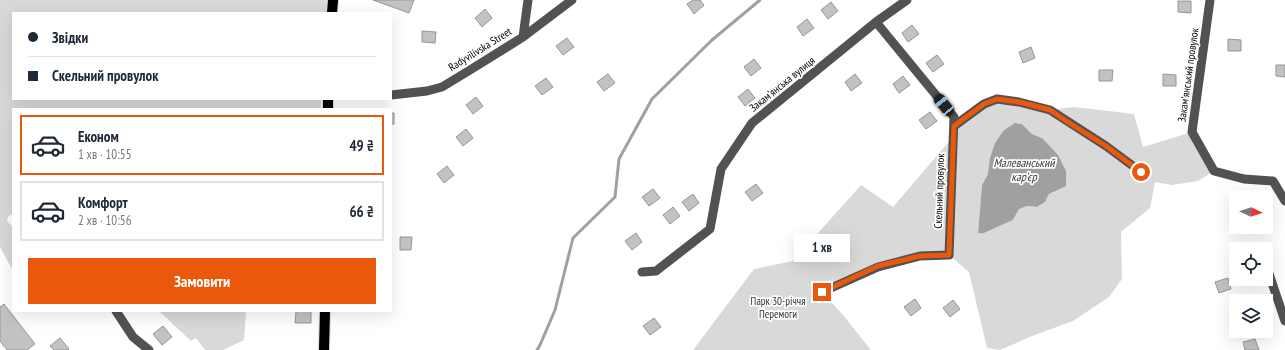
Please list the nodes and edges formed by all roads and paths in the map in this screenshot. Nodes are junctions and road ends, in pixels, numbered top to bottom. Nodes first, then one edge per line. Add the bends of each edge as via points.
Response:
1 (333, 0) edge
2 (340, 0) edge
3 (528, 0) edge
4 (572, 0) edge
5 (908, 0) edge
6 (1210, 0) edge
7 (332, 12) edge
8 (339, 12) edge
9 (876, 22) junction
10 (523, 37) junction
11 (392, 95) edge
12 (954, 126) junction
13 (1141, 172) dead end
14 (1285, 201) edge
15 (642, 272) dead end
16 (1273, 286) edge
17 (822, 292) dead end
18 (117, 312) edge
19 (325, 312) edge
20 (332, 312) edge
21 (1285, 321) edge
22 (148, 350) edge
23 (324, 350) edge
24 (330, 350) edge

1 - 7 main road
2 - 8 main road
3 - 10 street
4 - 10 street, Radyvilivska Street
5 - 9 street, Закамʼянська вулиця
6 - 14 street, Закамʼянський провулок via 1192,132 1214,171 1244,179 1273,181
9 - 12 street, Скельний провулок via 954,117
9 - 15 street, Закамʼянська вулиця via 752,123 721,169 710,229 656,271
10 - 11 street, Radyvilivska Street via 442,87
12 - 13 street via 984,104 997,99 1019,102 1050,110
12 - 17 street, Скельний провулок via 949,255 920,256 878,266
16 - 21 street
18 - 22 street via 133,337
19 - 23 main road
20 - 24 main road

